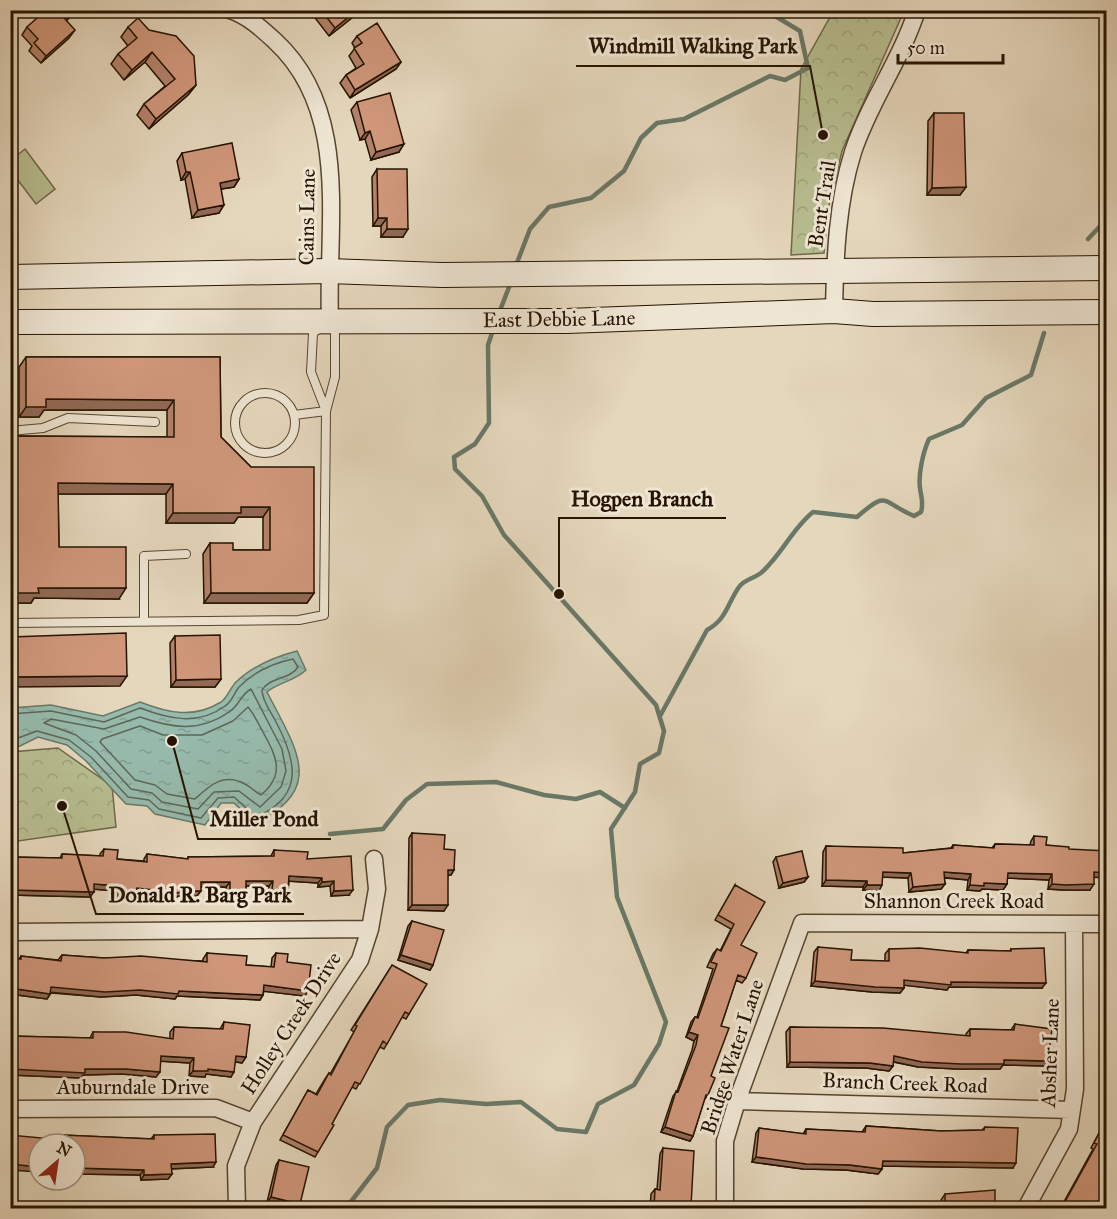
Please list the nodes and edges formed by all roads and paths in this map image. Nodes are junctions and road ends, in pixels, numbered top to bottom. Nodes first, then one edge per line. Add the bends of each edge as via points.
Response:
1 (230, 10) edge
2 (917, 10) edge
3 (249, 14) edge
4 (1107, 268) edge
5 (328, 271) junction
6 (835, 271) junction
7 (10, 277) edge
8 (834, 311) junction
9 (1107, 312) edge
10 (330, 320) junction
11 (10, 322) edge
12 (326, 411) junction
13 (294, 415) junction
14 (155, 422) dead end
15 (10, 430) edge
16 (186, 554) dead end
17 (144, 622) junction
18 (10, 623) edge
19 (374, 859) dead end
20 (802, 924) joint
21 (1074, 924) junction
22 (1107, 924) edge
23 (370, 929) junction
24 (10, 932) edge
25 (737, 1101) junction
26 (10, 1109) edge
27 (1072, 1110) junction
28 (253, 1122) junction
29 (237, 1209) edge
30 (725, 1209) edge
31 (1026, 1209) edge

1 - 3 street, Cains Lane
2 - 6 street, Bent Trail via 853,151 842,200
3 - 5 street, Cains Lane via 308,79 329,148 332,178
4 - 6 main road
5 - 6 main road via 442,275
5 - 7 main road
5 - 10 street, Cains Lane
6 - 8 street, Bent Trail
8 - 9 main road, East Debbie Lane
8 - 10 main road, East Debbie Lane via 567,321
10 - 11 main road, East Debbie Lane
10 - 12 lane via 335,333 335,377
10 - 12 lane via 313,333 311,372
12 - 13 lane
12 - 17 lane via 324,615 299,620
13 - 13 lane via 282,398 263,393 244,401 235,429 246,447 263,454 273,453 289,442 296,424
14 - 15 lane via 68,418 43,428
16 - 17 lane via 144,555
17 - 18 lane
19 - 23 street, Holley Creek Drive via 378,889
20 - 21 street, Shannon Creek Road
20 - 25 street, Bridge Water Lane
21 - 22 street, Shannon Creek Road
21 - 27 street, Absher Lane
23 - 24 street
23 - 28 street, Holley Creek Drive via 360,960
25 - 27 street, Branch Creek Road
25 - 30 street, Bridge Water Lane via 725,1141
26 - 28 street, Auburndale Drive via 216,1108
27 - 31 street, Absher Lane via 1069,1129
28 - 29 street, Holley Creek Drive via 236,1166

